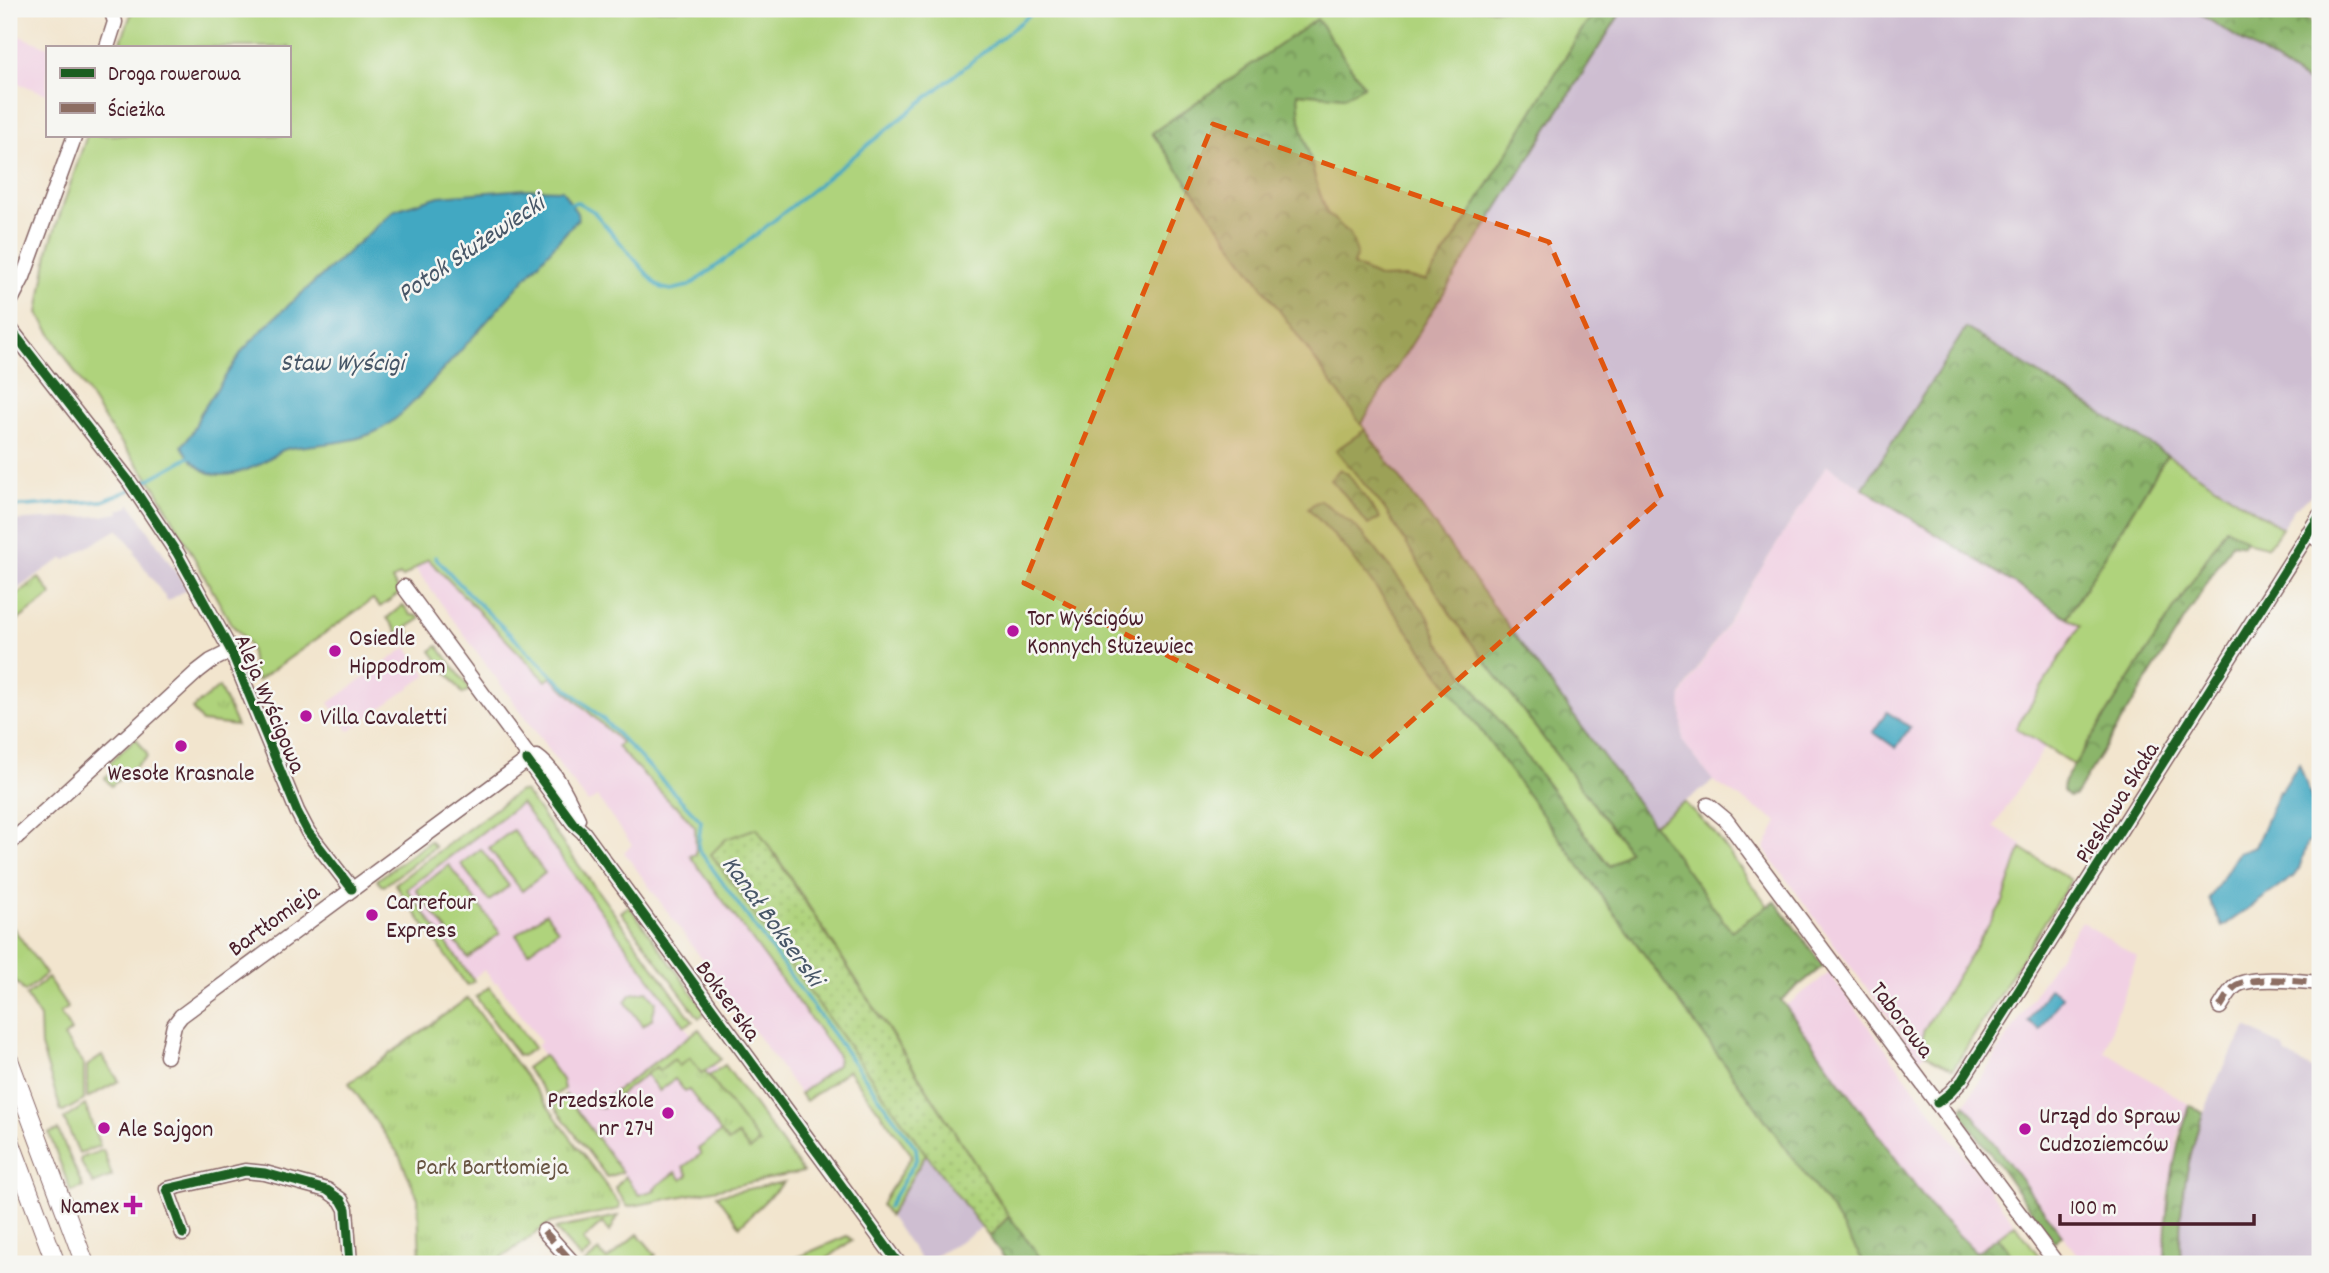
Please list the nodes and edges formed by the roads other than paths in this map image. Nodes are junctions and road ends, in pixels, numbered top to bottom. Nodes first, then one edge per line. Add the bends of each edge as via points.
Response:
1 (111, 9) edge
2 (107, 46) edge
3 (75, 136) edge
4 (9, 304) edge
5 (9, 327) edge
6 (2320, 515) edge
7 (2314, 537) edge
8 (404, 587) dead end
9 (231, 651) junction
10 (528, 759) junction
11 (1708, 805) dead end
12 (9, 844) edge
13 (352, 889) junction
14 (2320, 984) edge
15 (2220, 1007) dead end
16 (167, 1056) dead end
17 (9, 1060) edge
18 (1937, 1103) junction
19 (9, 1138) edge
20 (544, 1231) dead end
21 (183, 1234) dead end
22 (56, 1264) edge
23 (85, 1264) edge
24 (350, 1264) edge
25 (574, 1264) edge
26 (899, 1264) edge
27 (2057, 1264) edge

1 - 2 street via 115,22
3 - 4 street
5 - 9 street, Aleja Wyścigowa via 129,481 177,553
6 - 7 street, Pieskowa Skała
7 - 18 street, Pieskowa Skała via 1962,1080
8 - 10 street, Bokserska
9 - 12 street via 198,671
9 - 13 street, Aleja Wyścigowa via 297,811
10 - 13 street, Bartłomieja
10 - 26 street, Bokserska via 540,759 551,771 583,832
11 - 18 street, Taborowa via 1726,820
13 - 16 street, Bartłomieja via 181,1016 174,1025
14 - 15 street via 2290,979 2243,983 2232,989
17 - 23 main road
18 - 27 street, Taborowa
19 - 22 main road
20 - 25 street
21 - 24 street via 167,1189 245,1171 265,1173 327,1190 341,1200 346,1209

